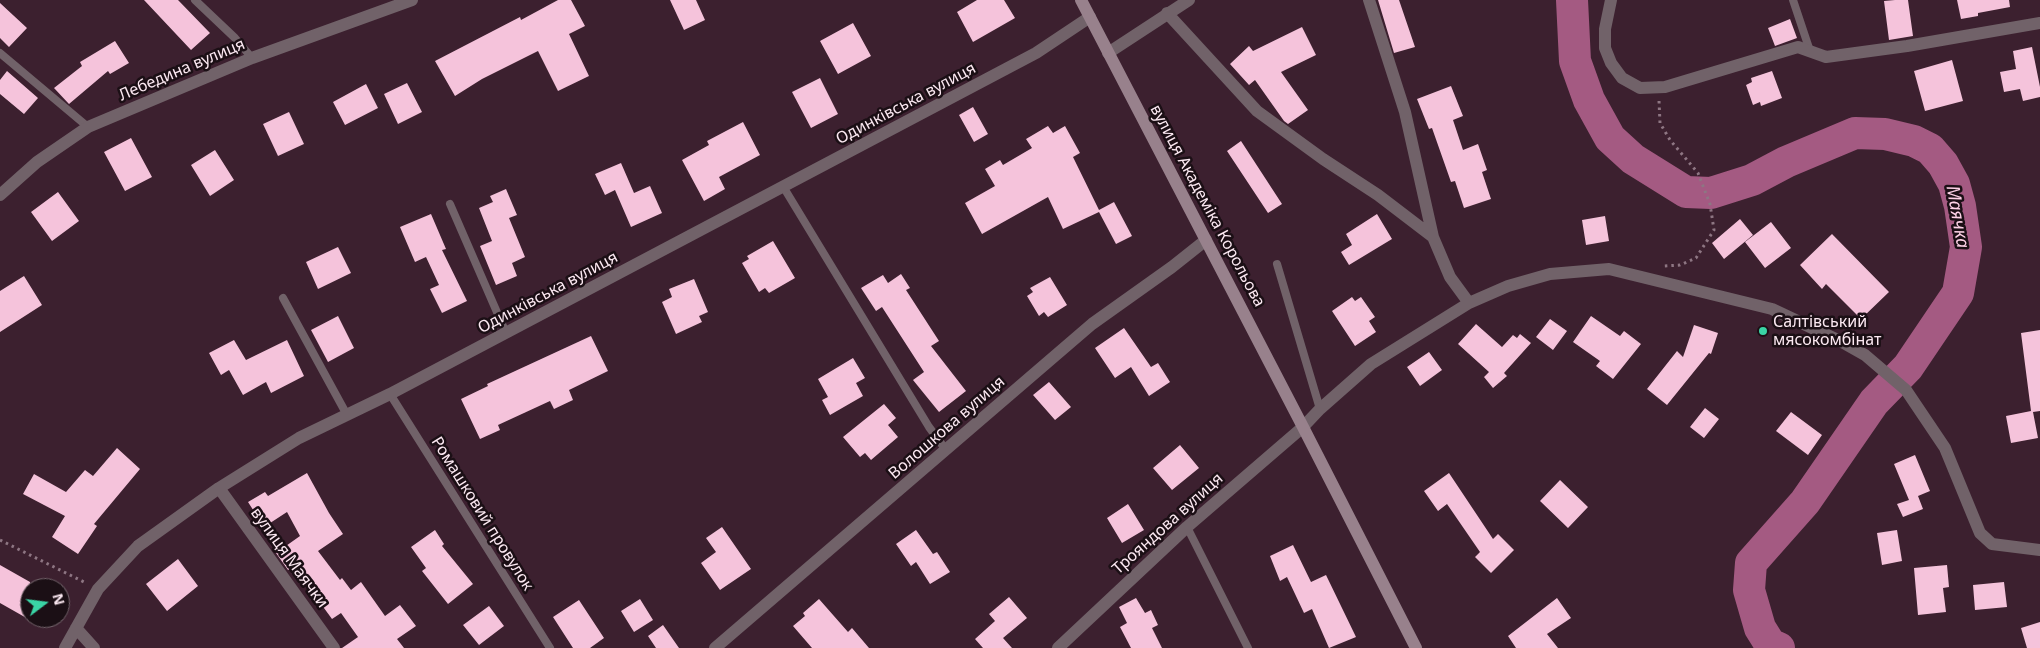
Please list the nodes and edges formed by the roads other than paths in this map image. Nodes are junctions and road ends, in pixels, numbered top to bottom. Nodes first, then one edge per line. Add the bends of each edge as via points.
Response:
1 (195, 0) edge
2 (412, 0) edge
3 (1081, 0) edge
4 (1189, 0) edge
5 (1369, 0) edge
6 (1611, 0) edge
7 (1793, 0) edge
8 (391, 3) edge
9 (1167, 13) junction
10 (1090, 17) junction
11 (2040, 23) edge
12 (1810, 51) junction
13 (0, 53) edge
14 (1108, 53) junction
15 (252, 58) junction
16 (88, 127) junction
17 (784, 188) junction
18 (0, 195) edge
19 (450, 204) dead end
20 (1433, 238) junction
21 (1206, 240) junction
22 (1277, 264) dead end
23 (282, 298) dead end
24 (1469, 304) junction
25 (506, 333) junction
26 (390, 394) junction
27 (1320, 409) junction
28 (346, 415) junction
29 (1304, 427) junction
30 (946, 450) junction
31 (218, 488) junction
32 (1187, 526) junction
33 (2040, 550) edge
34 (76, 628) junction
35 (65, 648) edge
36 (94, 648) edge
37 (334, 648) edge
38 (550, 648) edge
39 (715, 648) edge
40 (1058, 648) edge
41 (1248, 648) edge
42 (1416, 648) edge

1 - 15 lane
2 - 8 street, Лебедина вулиця
3 - 10 main road, вулиця Академіка Корольова
4 - 9 street
5 - 20 street via 1405,112
6 - 12 street via 1605,48 1622,78 1640,88 1665,87 1798,47
7 - 12 lane
8 - 15 street, Лебедина вулиця
9 - 14 street
9 - 20 street via 1257,111 1323,160 1378,195
10 - 14 main road, вулиця Академіка Корольова
10 - 17 street, Одинківська вулиця via 1036,53
11 - 12 street via 1835,56 1826,57
13 - 16 lane
14 - 21 main road, вулиця Академіка Корольова
15 - 16 street, Лебедина вулиця
16 - 18 street, Лебедина вулиця via 38,162
17 - 25 street, Одинківська вулиця
17 - 30 lane
19 - 25 lane
20 - 24 street via 1450,277
21 - 29 main road, вулиця Академіка Корольова
21 - 30 street, Волошкова вулиця via 1092,324
22 - 27 lane
23 - 28 lane
24 - 27 street via 1371,364
24 - 33 street via 1508,286 1550,274 1609,269 1772,309 1864,355 1906,390 1945,448 1980,533 1992,544
25 - 26 street, Одинківська вулиця
26 - 28 street, Одинківська вулиця
26 - 38 lane, Ромашковий провулок
27 - 29 street
28 - 31 street, Одинківська вулиця via 299,438
29 - 32 street, Трояндова вулиця
29 - 42 main road, вулиця Академіка Корольова
30 - 39 street, Волошкова вулиця
31 - 34 street, Одинківська вулиця via 138,546 98,590
31 - 37 street, вулиця Маячки
32 - 40 street, Трояндова вулиця
32 - 41 lane
34 - 35 street, Одинківська вулиця
34 - 36 street

